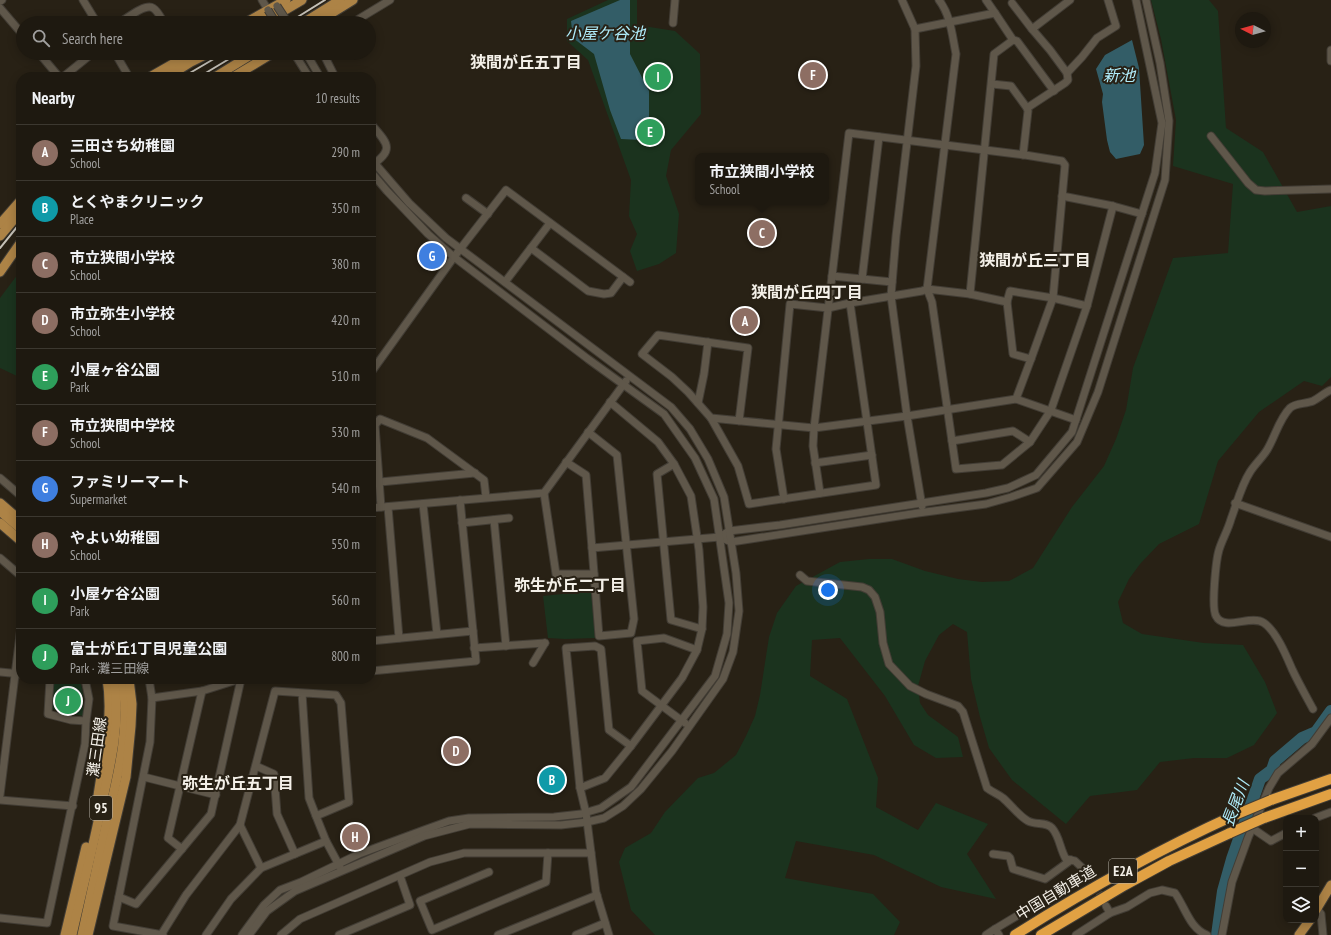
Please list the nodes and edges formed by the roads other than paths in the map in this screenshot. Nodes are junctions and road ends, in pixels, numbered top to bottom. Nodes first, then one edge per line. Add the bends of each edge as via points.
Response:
1 (83, 0) edge
2 (262, 0) edge
3 (286, 0) edge
4 (302, 0) edge
5 (340, 0) edge
6 (353, 0) edge
7 (390, 0) edge
8 (675, 0) edge
9 (902, 0) edge
10 (939, 0) edge
11 (986, 0) edge
12 (1070, 0) edge
13 (1108, 0) edge
14 (1136, 0) edge
15 (1146, 0) edge
16 (1013, 1) edge
17 (275, 3) edge
18 (0, 8) edge
19 (268, 10) junction
20 (995, 13) junction
21 (93, 16) edge
22 (130, 16) edge
23 (159, 16) edge
24 (257, 16) edge
25 (272, 16) edge
26 (274, 16) edge
27 (283, 16) edge
28 (314, 16) edge
29 (327, 16) edge
30 (364, 16) edge
31 (950, 22) junction
32 (673, 23) dead end
33 (16, 27) edge
34 (915, 29) junction
35 (1032, 29) junction
36 (1013, 40) junction
37 (1331, 50) edge
38 (44, 60) edge
39 (84, 60) edge
40 (119, 60) edge
41 (180, 60) edge
42 (195, 60) edge
43 (243, 60) edge
44 (261, 60) edge
45 (298, 60) edge
46 (310, 60) edge
47 (326, 60) edge
48 (1331, 61) edge
49 (55, 72) edge
50 (69, 72) edge
51 (126, 72) edge
52 (159, 72) edge
53 (175, 72) edge
54 (223, 72) edge
55 (241, 72) edge
56 (306, 72) edge
57 (317, 72) edge
58 (332, 72) edge
59 (1066, 73) junction
60 (992, 84) junction
61 (1054, 91) junction
62 (1027, 108) junction
63 (376, 130) edge
64 (879, 136) junction
65 (1211, 136) dead end
66 (907, 140) junction
67 (945, 145) junction
68 (985, 150) junction
69 (1023, 154) junction
70 (376, 161) edge
71 (376, 167) edge
72 (376, 178) edge
73 (1331, 189) edge
74 (1062, 196) junction
75 (466, 198) dead end
76 (16, 206) edge
77 (1113, 206) junction
78 (488, 214) junction
79 (1142, 214) junction
80 (16, 217) edge
81 (550, 223) junction
82 (0, 224) edge
83 (0, 236) edge
84 (16, 247) edge
85 (16, 248) edge
86 (532, 248) junction
87 (461, 249) junction
88 (16, 257) edge
89 (454, 257) junction
90 (0, 266) edge
91 (0, 272) edge
92 (832, 276) junction
93 (623, 277) junction
94 (0, 278) edge
95 (862, 279) junction
96 (505, 282) junction
97 (630, 282) dead end
98 (892, 282) junction
99 (927, 289) junction
100 (970, 294) junction
101 (891, 296) junction
102 (1052, 298) junction
103 (850, 302) junction
104 (1007, 302) junction
105 (1087, 306) junction
106 (828, 308) junction
107 (708, 342) junction
108 (1031, 358) junction
109 (376, 364) edge
110 (628, 375) junction
111 (622, 383) junction
112 (1331, 390) edge
113 (1016, 399) junction
114 (610, 402) junction
115 (698, 403) junction
116 (948, 409) junction
117 (1051, 410) junction
118 (906, 416) junction
119 (711, 418) junction
120 (1076, 420) junction
121 (739, 421) junction
122 (868, 422) junction
123 (376, 424) edge
124 (778, 425) junction
125 (814, 428) junction
126 (588, 432) junction
127 (376, 436) edge
128 (952, 441) junction
129 (1030, 442) junction
130 (872, 455) junction
131 (566, 462) junction
132 (815, 462) junction
133 (674, 464) junction
134 (475, 473) junction
135 (0, 478) edge
136 (380, 482) junction
137 (16, 492) edge
138 (820, 493) junction
139 (540, 494) junction
140 (486, 497) junction
141 (784, 499) junction
142 (460, 500) junction
143 (921, 503) junction
144 (1236, 503) junction
145 (423, 504) junction
146 (1, 507) edge
147 (385, 507) junction
148 (376, 508) edge
149 (923, 512) junction
150 (16, 518) edge
151 (509, 518) dead end
152 (16, 520) edge
153 (494, 520) junction
154 (0, 523) edge
155 (462, 523) junction
156 (16, 524) edge
157 (729, 531) junction
158 (4, 533) edge
159 (16, 537) edge
160 (720, 537) junction
161 (1331, 537) edge
162 (697, 539) junction
163 (16, 542) edge
164 (731, 542) junction
165 (663, 543) junction
166 (16, 544) edge
167 (626, 545) junction
168 (592, 548) junction
169 (0, 558) edge
170 (16, 572) edge
171 (594, 574) junction
172 (800, 575) dead end
173 (702, 630) junction
174 (473, 631) junction
175 (437, 634) junction
176 (399, 638) junction
177 (376, 640) edge
178 (506, 646) junction
179 (474, 648) junction
180 (697, 650) junction
181 (533, 663) dead end
182 (376, 671) edge
183 (0, 672) edge
184 (16, 674) edge
185 (17, 684) edge
186 (50, 684) edge
187 (86, 684) edge
188 (108, 684) edge
189 (114, 684) edge
190 (123, 684) edge
191 (130, 684) edge
192 (150, 684) edge
193 (225, 684) edge
194 (240, 684) edge
195 (202, 691) junction
196 (302, 693) junction
197 (152, 698) junction
198 (661, 705) junction
199 (1313, 709) dead end
200 (1331, 718) edge
201 (682, 720) junction
202 (86, 721) junction
203 (690, 725) junction
204 (631, 746) junction
205 (111, 759) junction
206 (256, 766) junction
207 (118, 774) junction
208 (144, 777) junction
209 (1331, 779) edge
210 (180, 787) junction
211 (580, 788) junction
212 (1331, 794) edge
213 (0, 795) edge
214 (216, 795) junction
215 (0, 800) edge
216 (73, 806) junction
217 (96, 808) junction
218 (586, 812) junction
219 (1331, 812) edge
220 (316, 816) junction
221 (1319, 816) edge
222 (587, 822) junction
223 (240, 825) junction
224 (1252, 828) junction
225 (1283, 834) edge
226 (326, 841) junction
227 (109, 845) junction
228 (182, 849) junction
229 (548, 853) junction
230 (591, 853) junction
231 (295, 854) junction
232 (993, 854) dead end
233 (1071, 860) junction
234 (338, 864) junction
235 (261, 868) junction
236 (342, 871) junction
237 (489, 872) dead end
238 (1089, 874) tunnel mouth
239 (400, 876) junction
240 (1331, 885) edge
241 (597, 895) junction
242 (119, 897) junction
243 (1106, 906) tunnel mouth
244 (1319, 906) edge
245 (1319, 912) edge
246 (1110, 913) junction
247 (1020, 914) dead end
248 (0, 918) edge
249 (605, 923) junction
250 (1308, 923) edge
251 (997, 932) edge
252 (65, 935) edge
253 (72, 935) edge
254 (82, 935) edge
255 (88, 935) edge
256 (162, 935) edge
257 (206, 935) edge
258 (242, 935) edge
259 (249, 935) edge
260 (281, 935) edge
261 (339, 935) edge
262 (498, 935) edge
263 (576, 935) edge
264 (609, 935) edge
265 (986, 935) edge
266 (1015, 935) edge
267 (1041, 935) edge
268 (1076, 935) edge
269 (1207, 935) edge
270 (1222, 935) edge
271 (1300, 935) edge
272 (1323, 935) edge

1 - 21 street
2 - 19 street
3 - 17 main road
4 - 26 main road
5 - 28 main road
6 - 29 main road
7 - 30 street
8 - 32 street
9 - 34 street
10 - 31 street
11 - 20 street
12 - 35 street
13 - 59 street via 1116,26 1097,38
14 - 79 street via 1162,123 1156,173
15 - 149 street via 1169,121 1165,180 1098,392 1077,442 1037,488 986,504
16 - 35 street
17 - 19 main road
17 - 27 street, bridge
18 - 33 street
19 - 24 main road
19 - 25 street, bridge
20 - 31 street
20 - 36 street
22 - 23 street via 149,6
31 - 34 street
31 - 67 street via 956,54
34 - 66 street via 916,66
35 - 59 street
36 - 60 street via 994,54
36 - 61 street
37 - 48 street
38 - 49 street
39 - 50 street
40 - 51 street
41 - 52 main road
42 - 53 main road
43 - 54 main road
44 - 55 main road
45 - 56 street
46 - 57 street
47 - 58 street
59 - 61 street via 1068,80
60 - 62 street via 1011,86
60 - 68 street
61 - 62 street
62 - 69 street
63 - 70 street via 387,145 381,159
64 - 66 street
64 - 92 street via 849,133
64 - 95 street
65 - 73 street via 1256,190 1265,192
66 - 67 street
66 - 98 street
67 - 68 street
67 - 99 street
68 - 69 street
68 - 100 street
69 - 74 street via 1062,161 1065,165
71 - 87 street via 409,203
72 - 89 street via 428,234
74 - 77 street
74 - 102 street
75 - 78 street
76 - 82 main road
77 - 79 street
77 - 105 street
78 - 81 street via 506,190
78 - 87 street
79 - 120 street
80 - 83 main road
81 - 86 street
81 - 93 street
84 - 90 main road
85 - 91 main road
86 - 93 street via 588,291 611,293
86 - 96 street
87 - 89 street
87 - 96 street
88 - 94 main road
89 - 109 street
89 - 111 street
92 - 95 street
92 - 106 street
93 - 97 street
95 - 98 street
96 - 110 street
98 - 101 street
99 - 100 street
99 - 101 street
99 - 116 street via 932,302
100 - 104 street
101 - 103 street
101 - 118 street
102 - 104 street via 1010,292
102 - 105 street
102 - 108 street
103 - 106 street
103 - 122 street
104 - 108 street via 1013,354
105 - 117 street
106 - 124 street via 790,304
106 - 125 street
107 - 115 street
107 - 115 street via 658,335 642,354 672,377
107 - 121 street via 748,348
108 - 113 street
110 - 111 street
110 - 157 street via 671,407 690,429 708,459 724,497
111 - 114 street
111 - 160 street via 664,414 695,458 714,499
112 - 144 street via 1314,401 1292,406 1286,412 1267,450 1250,472
113 - 116 street
113 - 117 street
114 - 126 street
114 - 133 street via 658,442
115 - 119 street
116 - 118 street
116 - 128 street
117 - 120 street
117 - 129 street
118 - 122 street
118 - 143 street
119 - 121 street
119 - 141 street via 738,466 749,504
120 - 143 street via 1072,432 1036,475 1008,488
121 - 124 street
122 - 125 street
122 - 130 street
123 - 134 street via 380,419 427,438
124 - 125 street
124 - 141 street via 776,449
125 - 132 street
126 - 131 street
126 - 167 street via 617,455
127 - 136 street
128 - 129 street via 1013,431
128 - 129 street via 956,469 1002,465
130 - 132 street
130 - 138 street via 876,485
131 - 139 street
131 - 168 street via 586,475
132 - 138 street
133 - 162 street via 691,496
133 - 165 street via 657,474
134 - 136 street
134 - 140 street via 484,480
135 - 137 street
136 - 147 street
138 - 141 street
139 - 140 street
139 - 171 street via 556,574
140 - 142 street
142 - 145 street
142 - 155 street
143 - 149 street
143 - 157 street
144 - 161 street
144 - 199 street via 1219,550 1214,599 1216,618 1221,622 1231,623 1250,620 1263,622 1272,631 1287,656
145 - 147 street
145 - 175 street
146 - 150 main road
146 - 152 main road
146 - 156 main road
147 - 148 street
147 - 176 street
149 - 164 street
151 - 153 street
153 - 155 street
153 - 178 street
154 - 159 main road
155 - 174 street
157 - 160 street
157 - 164 street
158 - 163 main road
158 - 166 main road
160 - 162 street
160 - 164 street
160 - 201 street via 729,603 727,634 715,676
162 - 165 street
162 - 173 street via 703,607
164 - 203 street via 739,611 733,652 722,679
165 - 167 street
165 - 173 street via 671,620
167 - 168 street
167 - 171 street via 634,619 631,633 598,636
168 - 171 street
169 - 170 street
172 - 233 street via 807,580 870,590 880,612 883,643 889,664 910,686 958,706 969,728 987,788 1001,796 1026,820 1052,828 1062,853 1066,859
173 - 180 street
174 - 175 street
174 - 179 street
175 - 176 street
176 - 177 street
178 - 179 street
178 - 181 street via 545,643
179 - 182 street via 476,661
180 - 198 street via 682,678
180 - 198 street via 664,638 637,641 642,691
183 - 184 street
185 - 213 street
186 - 202 street via 48,714
187 - 202 street via 89,699
188 - 217 main road, 95 via 109,716
189 - 205 main road, 灘三田線 / 95 via 116,701
190 - 207 main road, 灘三田線 / 95 via 124,730
191 - 227 main road, 95 via 132,704 126,777
192 - 197 street
193 - 195 street
194 - 214 street
195 - 197 street
195 - 210 street
196 - 206 street via 275,691
196 - 220 street via 310,798
196 - 220 street via 336,695 341,703 349,802
197 - 208 street via 150,742
198 - 201 street
198 - 204 street
200 - 224 street via 1312,744 1278,773
201 - 203 street
201 - 218 street via 631,787 601,808
202 - 216 street via 86,744
203 - 222 street via 645,784 623,806 604,818
204 - 211 street via 605,778
204 - 211 street via 609,730 601,649 595,646 566,648
205 - 217 main road, 95
205 - 253 main road, 灘三田線 / 95
206 - 223 street
206 - 231 street via 274,774 277,814
207 - 227 main road, 95
207 - 254 main road, 灘三田線 / 95
208 - 210 street
208 - 242 street
209 - 266 highway, 中国自動車道 / E2A, bridge via 1271,800 1185,838 1116,874
210 - 214 street
210 - 228 street via 168,838
211 - 218 street
212 - 267 highway, 中国自動車道 / E2A, bridge via 1230,832 1169,861
214 - 228 street via 211,814
215 - 216 street
216 - 248 street via 47,923
217 - 252 main road, 95
218 - 222 street
218 - 234 street via 554,817 469,818 449,821
219 - 221 street
220 - 226 street
222 - 230 street
222 - 236 street via 561,825 470,824 424,836
223 - 235 street
223 - 256 street via 186,895
224 - 225 street via 1270,840
224 - 270 street via 1232,882
226 - 231 street
226 - 234 street
227 - 255 main road, 95
228 - 242 street via 136,904
229 - 230 street
229 - 237 street via 546,882 432,930 420,901
229 - 239 street via 464,853 430,862
230 - 241 street
231 - 235 street
232 - 233 street via 1008,856 1013,869 1045,879
233 - 238 street
234 - 236 street
234 - 258 street via 280,890 264,905
235 - 257 street via 231,899
236 - 259 street via 295,891 267,911
239 - 260 street via 300,919
239 - 261 street via 410,905
240 - 244 main road
241 - 249 street
241 - 262 street
242 - 256 street via 113,926
243 - 246 street
245 - 272 street
246 - 268 street
246 - 269 street via 1127,907 1150,893 1162,890 1175,893 1193,924
247 - 251 street
249 - 263 street
249 - 264 street
250 - 271 main road
251 - 265 street

